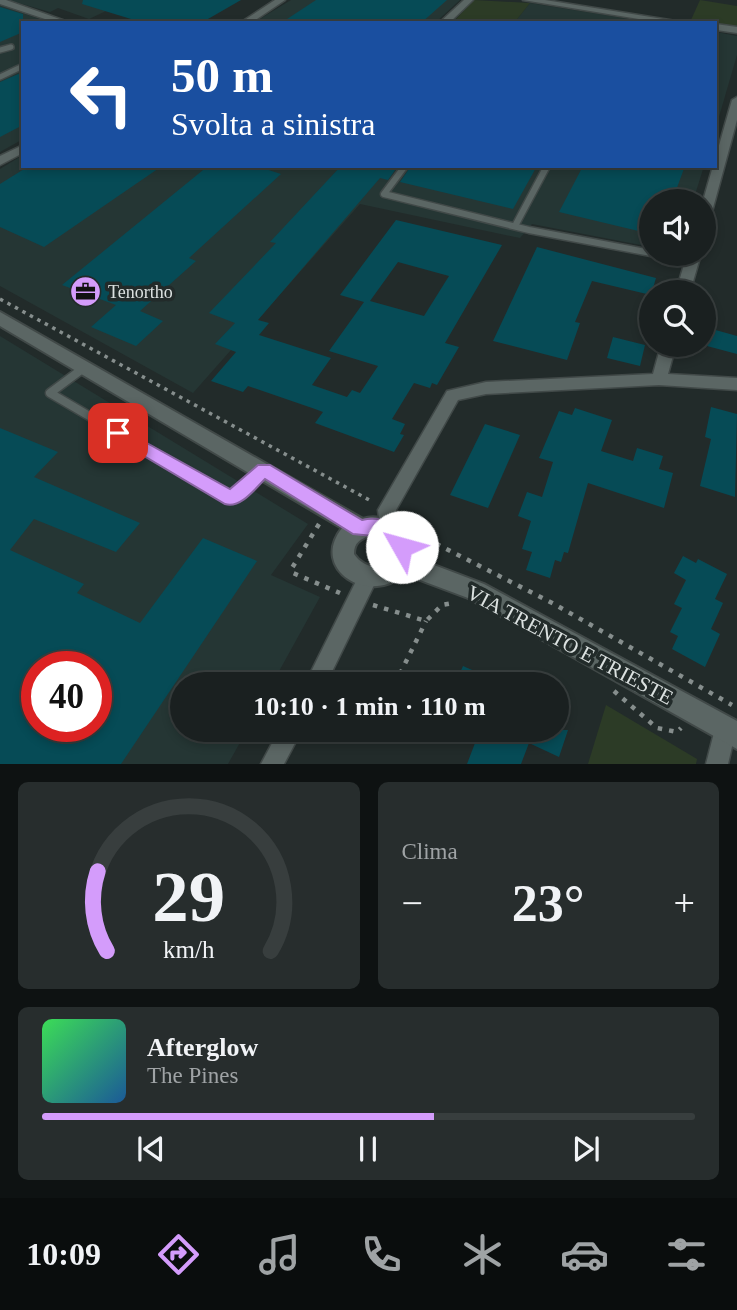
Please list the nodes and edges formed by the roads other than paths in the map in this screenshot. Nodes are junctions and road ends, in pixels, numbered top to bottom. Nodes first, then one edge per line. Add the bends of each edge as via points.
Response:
1 (281, 0) edge
2 (469, 0) edge
3 (527, 0) edge
4 (0, 1) edge
5 (575, 3) edge
6 (61, 21) edge
7 (247, 21) edge
8 (445, 21) edge
9 (673, 21) edge
10 (717, 27) edge
11 (737, 30) edge
12 (11, 47) dead end
13 (0, 50) edge
14 (21, 67) edge
15 (0, 76) edge
16 (737, 100) edge
17 (21, 149) edge
18 (0, 161) edge
19 (404, 168) edge
20 (546, 168) edge
21 (712, 189) edge
22 (515, 226) junction
23 (639, 250) edge
24 (0, 318) edge
25 (665, 357) edge
26 (85, 367) junction
27 (659, 379) junction
28 (737, 384) edge
29 (264, 470) junction
30 (360, 528) junction
31 (388, 530) junction
32 (401, 562) junction
33 (368, 577) junction
34 (321, 672) edge
35 (731, 733) edge
36 (284, 742) edge
37 (272, 764) edge
38 (717, 764) edge

1 - 7 street
2 - 8 street
3 - 5 street
4 - 6 street
5 - 9 street
10 - 11 street
12 - 13 lane
14 - 15 lane
16 - 21 street
17 - 18 street
19 - 22 lane via 384,194
20 - 22 lane
22 - 23 lane
24 - 26 street
25 - 27 street
26 - 29 street
26 - 29 lane via 50,393 231,499
27 - 28 street
27 - 31 street via 486,388 453,395 387,510
29 - 30 street
30 - 31 street
30 - 33 street via 345,540 342,555 351,570
31 - 32 street via 402,547
32 - 33 street via 387,574
32 - 35 street, VIA TRENTO E TRIESTE via 476,591
33 - 34 street
35 - 38 street
36 - 37 street

